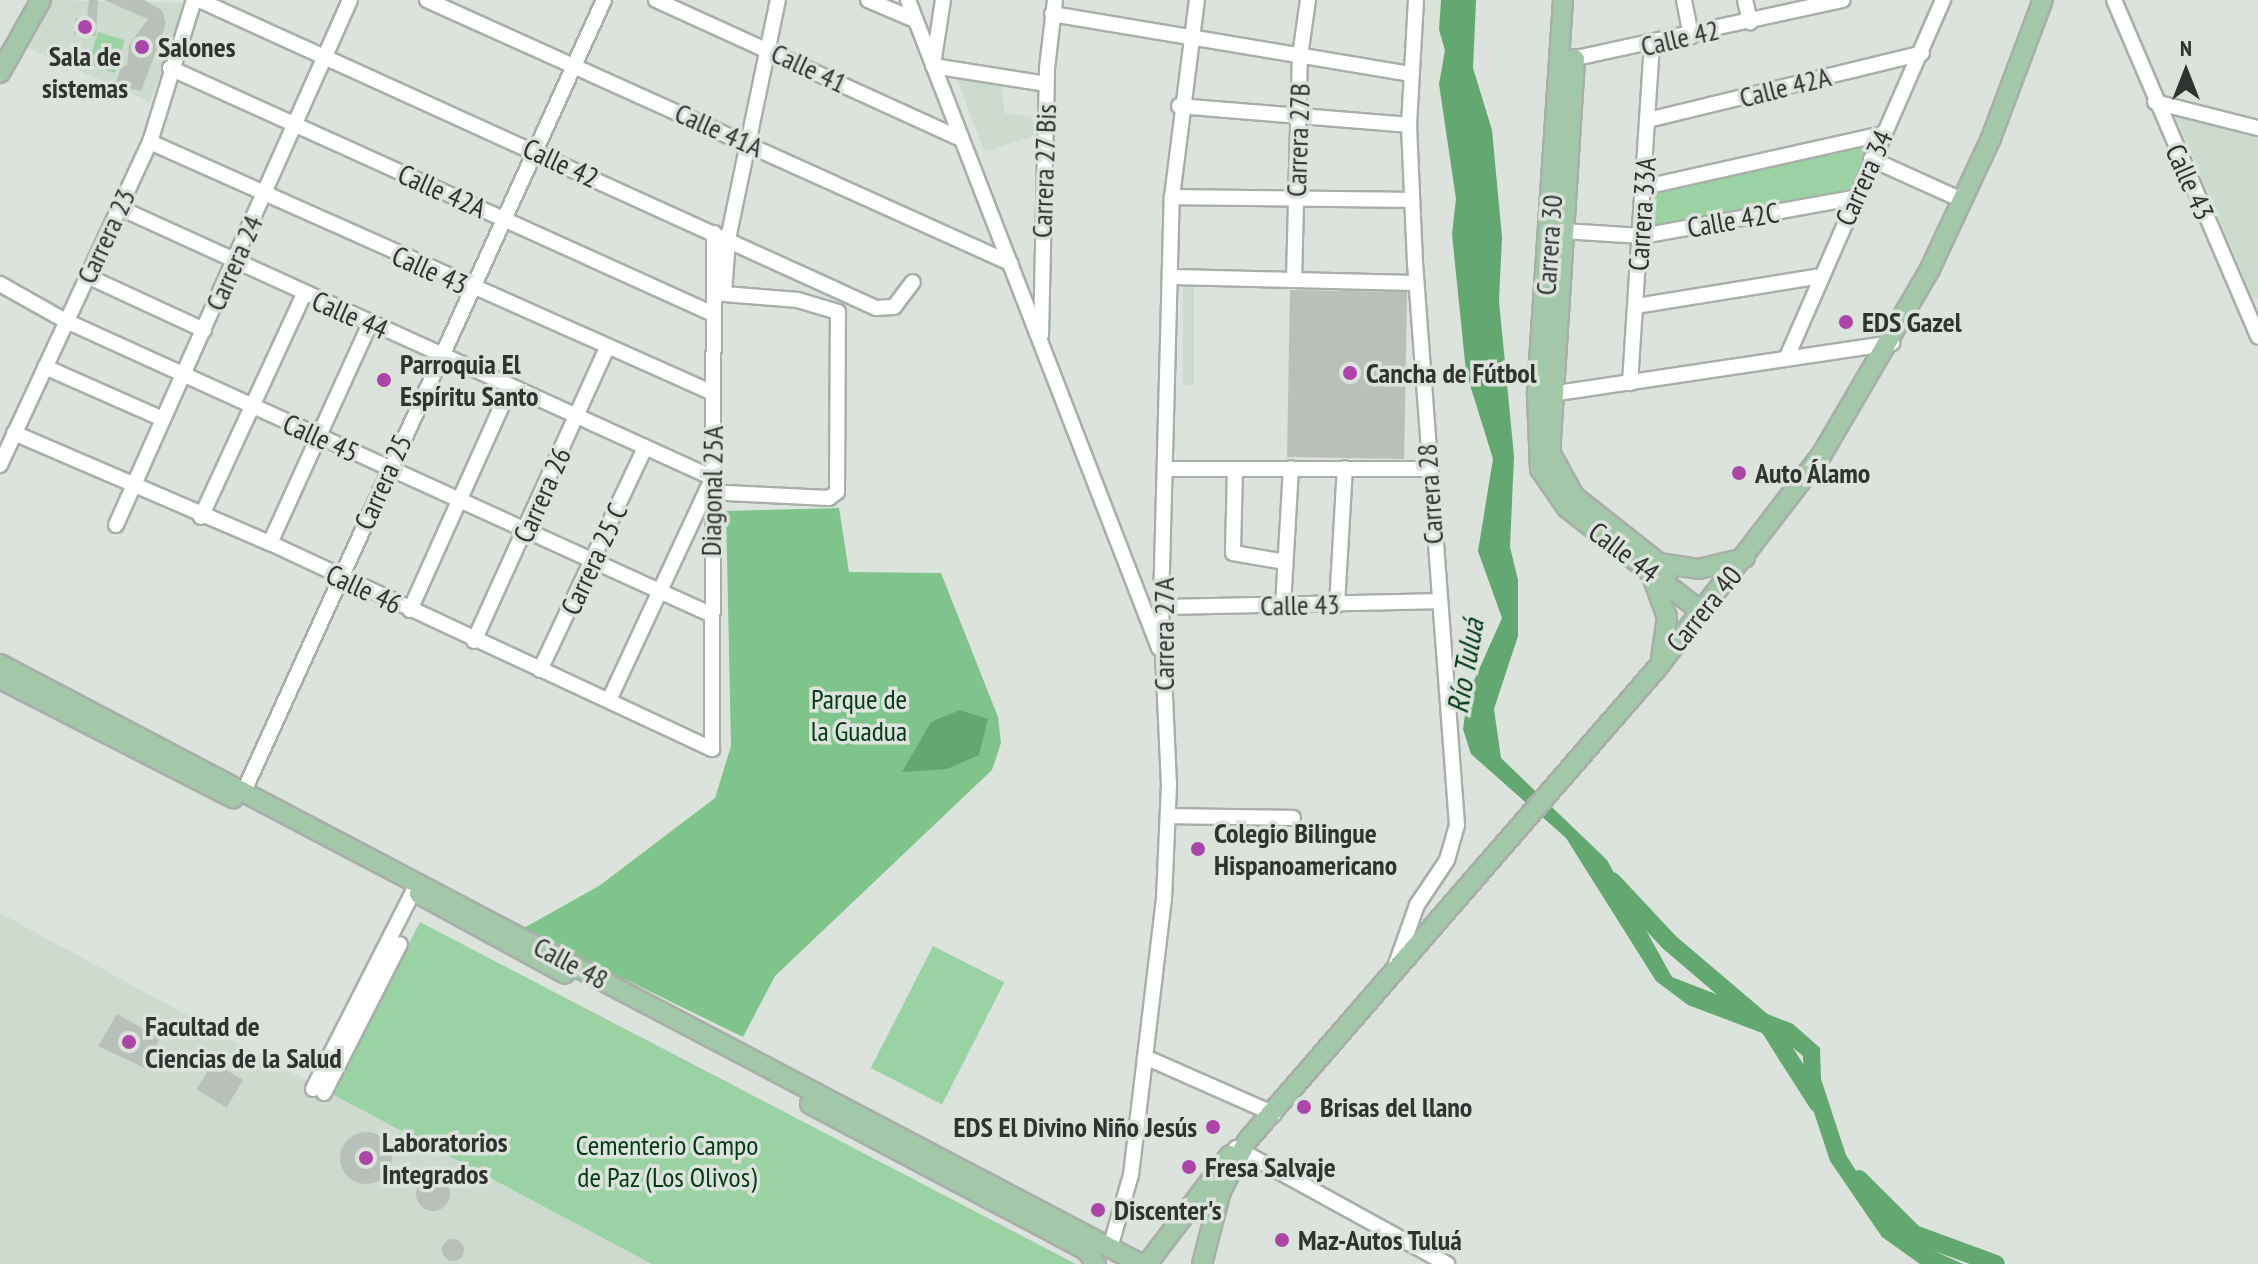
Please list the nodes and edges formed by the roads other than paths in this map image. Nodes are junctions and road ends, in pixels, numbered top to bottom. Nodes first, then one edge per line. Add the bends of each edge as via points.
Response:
1 (29, 0) edge
2 (41, 0) edge
3 (197, 0) edge
4 (350, 0) edge
5 (427, 0) edge
6 (604, 0) edge
7 (656, 0) edge
8 (778, 0) edge
9 (868, 0) edge
10 (908, 0) edge
11 (943, 0) edge
12 (1197, 0) edge
13 (1308, 0) edge
14 (1416, 0) edge
15 (1563, 0) edge
16 (1574, 0) edge
17 (1684, 0) edge
18 (1745, 0) edge
19 (1843, 0) edge
20 (1943, 0) edge
21 (2043, 0) edge
22 (2114, 0) edge
23 (1810, 4) edge
24 (1053, 7) edge
25 (915, 20) junction
26 (1750, 22) junction
27 (1691, 36) junction
28 (1188, 37) junction
29 (1652, 45) junction
30 (770, 50) junction
31 (0, 51) edge
32 (1922, 53) junction
33 (1300, 56) junction
34 (326, 57) junction
35 (1569, 60) junction
36 (573, 65) junction
37 (933, 66) junction
38 (170, 68) junction
39 (0, 73) edge
40 (1410, 74) junction
41 (1047, 84) junction
42 (2155, 102) junction
43 (1179, 106) junction
44 (1298, 119) junction
45 (1648, 120) junction
46 (296, 125) junction
47 (1409, 125) junction
48 (2258, 128) edge
49 (1883, 134) junction
50 (961, 139) junction
51 (150, 142) junction
52 (752, 145) junction
53 (534, 150) junction
54 (1871, 159) junction
55 (1645, 187) junction
56 (264, 196) junction
57 (1172, 197) junction
58 (1854, 198) junction
59 (1296, 199) junction
60 (1412, 200) junction
61 (1962, 200) junction
62 (120, 208) junction
63 (502, 219) junction
64 (721, 236) junction
65 (1642, 236) junction
66 (1558, 238) junction
67 (235, 263) junction
68 (1010, 263) junction
69 (87, 276) junction
70 (1821, 276) junction
71 (1171, 277) junction
72 (1294, 280) junction
73 (913, 282) dead end
74 (1416, 283) junction
75 (0, 284) edge
76 (471, 289) junction
77 (304, 294) junction
78 (1636, 306) junction
79 (2251, 307) edge
80 (713, 314) junction
81 (64, 320) junction
82 (370, 324) junction
83 (204, 330) junction
84 (2258, 336) edge
85 (1041, 343) junction
86 (1892, 343) junction
87 (607, 348) junction
88 (440, 356) junction
89 (1787, 357) junction
90 (45, 367) junction
91 (184, 374) junction
92 (1630, 383) junction
93 (510, 387) junction
94 (713, 393) junction
95 (1551, 394) junction
96 (255, 408) junction
97 (577, 417) junction
98 (163, 419) junction
99 (14, 433) junction
100 (319, 436) junction
101 (645, 448) junction
102 (1546, 461) junction
103 (0, 465) edge
104 (389, 468) junction
105 (1291, 468) junction
106 (1345, 468) junction
107 (1167, 469) junction
108 (1235, 469) junction
109 (1428, 469) junction
110 (1555, 485) joint
111 (133, 487) junction
112 (711, 488) junction
113 (460, 501) junction
114 (201, 517) junction
115 (116, 525) dead end
116 (527, 531) junction
117 (270, 543) junction
118 (1745, 558) junction
119 (595, 562) junction
120 (1285, 562) junction
121 (1651, 566) junction
122 (341, 579) junction
123 (1163, 582) junction
124 (1134, 585) junction
125 (658, 591) junction
126 (1439, 601) junction
127 (1337, 605) junction
128 (1283, 606) junction
129 (1161, 607) junction
130 (1706, 607) junction
131 (410, 610) junction
132 (710, 614) junction
133 (474, 641) junction
134 (1162, 656) junction
135 (0, 664) edge
136 (1658, 667) junction
137 (540, 670) junction
138 (0, 679) edge
139 (610, 698) junction
140 (712, 749) joint
141 (244, 791) junction
142 (1169, 816) junction
143 (1293, 818) dead end
144 (421, 889) junction
145 (1393, 974) junction
146 (1145, 1057) junction
147 (319, 1091) dead end
148 (1274, 1114) junction
149 (1242, 1147) junction
150 (1107, 1256) edge
151 (1096, 1264) edge
152 (1141, 1264) edge
153 (1147, 1264) edge
154 (1202, 1264) edge
155 (1447, 1264) edge

1 - 31 main road
2 - 39 main road
3 - 34 street, Calle 42
3 - 38 street, Carrera 23
4 - 34 street, Carrera 24
5 - 36 street, Calle 41A
6 - 36 street, Carrera 25
7 - 30 street, Calle 41
8 - 30 street
9 - 25 street
10 - 25 street
11 - 37 street
12 - 28 street, Carrera 27A
13 - 33 street, Carrera 27B
14 - 40 street, Carrera 28
15 - 35 main road, Carrera 30
16 - 35 main road, Carrera 30
17 - 27 street
18 - 26 street
19 - 23 street, Calle 42
20 - 32 street, Carrera 34
21 - 61 main road, Carrera 40
22 - 42 street, Calle 43
23 - 26 street, Calle 42
24 - 28 street
24 - 41 street, Carrera 27 Bis
25 - 37 street
26 - 27 street, Calle 42
27 - 29 street, Calle 42
28 - 33 street
28 - 43 street, Carrera 27A
29 - 35 street, Calle 42
29 - 45 street, Carrera 33A
30 - 50 street, Calle 41
30 - 52 street
32 - 45 street, Calle 42A
32 - 49 street, Carrera 34
33 - 40 street
33 - 44 street, Carrera 27B
34 - 46 street, Carrera 24
34 - 53 street, Calle 42
35 - 66 main road, Carrera 30
36 - 52 street, Calle 41A
36 - 53 street, Carrera 25
37 - 41 street
37 - 50 street
38 - 46 street, Calle 42A
38 - 51 street, Carrera 23
40 - 47 street, Carrera 28
41 - 85 street, Carrera 27 Bis
42 - 48 street
42 - 79 street, Calle 43
43 - 44 street
43 - 57 street, Carrera 27A
44 - 47 street
44 - 59 street, Carrera 27B
45 - 55 street, Carrera 33A
46 - 56 street, Carrera 24
46 - 63 street, Calle 42A
47 - 60 street, Carrera 28
49 - 54 street, Carrera 34
49 - 55 street
50 - 68 street
51 - 56 street, Calle 43
51 - 62 street, Carrera 23
52 - 64 street
52 - 68 street, Calle 41A
53 - 63 street, Carrera 25
53 - 64 street, Calle 42
54 - 58 street, Carrera 34
54 - 61 street
55 - 65 street, Carrera 33A
56 - 67 street, Carrera 24
56 - 76 street, Calle 43
57 - 59 street
57 - 71 street, Carrera 27A
58 - 65 street, Calle 42C
58 - 70 street, Carrera 34
59 - 60 street
59 - 72 street, Carrera 27B
60 - 74 street, Carrera 28
61 - 86 main road, Carrera 40
62 - 67 street, Calle 44
62 - 69 street, Carrera 23
63 - 76 street, Carrera 25
63 - 80 street, Calle 42A
64 - 73 street, Calle 42 via 882,310 894,307
64 - 80 street, Diagonal 25A
64 - 112 street via 725,297 798,300 838,312 837,492 829,498
65 - 66 street, Calle 42C
65 - 78 street, Carrera 33A
66 - 95 main road, Carrera 30
66 - 102 main road, Carrera 30 via 1537,410
67 - 77 street, Calle 44
67 - 83 street, Carrera 24
68 - 85 street
69 - 81 street, Carrera 23
69 - 83 street
70 - 78 street
70 - 89 street, Carrera 34
71 - 72 street
71 - 107 street, Carrera 27A
72 - 74 street
74 - 109 street, Carrera 28
75 - 81 street, Calle 45
76 - 87 street, Calle 43
76 - 88 street, Carrera 25
77 - 82 street, Calle 44
77 - 96 street
78 - 92 street, Carrera 33A
79 - 84 street, Calle 43
80 - 94 street, Diagonal 25A
81 - 90 street, Carrera 23
81 - 91 street, Calle 45
82 - 88 street, Calle 44
82 - 100 street
83 - 91 street, Carrera 24
85 - 124 street
86 - 89 street
86 - 118 main road, Carrera 40 via 1822,454
87 - 94 street, Calle 43
87 - 97 street, Carrera 26
88 - 93 street, Calle 44
88 - 104 street, Carrera 25
89 - 92 street
90 - 98 street
90 - 99 street, Carrera 23
91 - 96 street, Calle 45
91 - 98 street, Carrera 24
92 - 95 street
93 - 97 street, Calle 44
93 - 113 street
94 - 112 street, Diagonal 25A
95 - 102 main road, Carrera 30
96 - 100 street, Calle 45
96 - 114 street
97 - 101 street, Calle 44
97 - 116 street, Carrera 26
98 - 111 street, Carrera 24
99 - 103 street, Carrera 23
99 - 111 street, Calle 46
100 - 104 street, Calle 45
100 - 117 street
101 - 112 street, Calle 44
101 - 119 street, Carrera 25 C
102 - 110 main road, Carrera 30
104 - 113 street, Calle 45
104 - 122 street, Carrera 25
105 - 106 street
105 - 108 street
105 - 120 street
106 - 109 street
106 - 127 street
107 - 108 street
107 - 123 street, Carrera 27A
108 - 120 street via 1233,553
109 - 126 street, Carrera 28
110 - 121 main road, Calle 44
111 - 114 street, Calle 46
111 - 115 street, Carrera 24
112 - 125 street
112 - 132 street, Diagonal 25A
113 - 116 street, Calle 45
113 - 131 street
114 - 117 street, Calle 46
116 - 119 street, Calle 45
116 - 133 street, Carrera 26
117 - 122 street, Calle 46
118 - 121 main road via 1711,568
118 - 130 main road, Carrera 40
119 - 125 street, Calle 45
119 - 137 street, Carrera 25 C
120 - 128 street
121 - 130 main road, Calle 44
121 - 136 main road via 1666,607 1667,638
122 - 131 street, Calle 46
122 - 141 street, Carrera 25
123 - 124 street via 1150,591
123 - 129 street, Carrera 27A
124 - 134 street
125 - 132 street, Calle 45
125 - 139 street
126 - 127 street, Calle 43
126 - 145 street, Carrera 28 via 1457,825 1447,860 1417,905
127 - 128 street, Calle 43
128 - 129 street, Calle 43
129 - 134 street, Carrera 27A
130 - 136 main road, Carrera 40
131 - 133 street, Calle 46
132 - 140 street, Diagonal 25A
133 - 137 street, Calle 46
134 - 142 street, Carrera 27A
135 - 141 main road, Calle 48
136 - 145 main road, Carrera 40
137 - 139 street, Calle 46
138 - 144 main road, Calle 48
139 - 140 street, Calle 46
141 - 144 main road, Calle 48
142 - 143 street
142 - 146 street, Carrera 27A via 1159,965
144 - 147 street
144 - 150 main road, Calle 48
144 - 151 main road, Calle 48 via 1086,1250
145 - 148 main road, Carrera 40
146 - 148 street
146 - 150 street, Carrera 27A via 1125,1205
148 - 149 main road, Carrera 40
149 - 153 main road, Carrera 40
149 - 154 main road, Carrera 40 via 1221,1191
149 - 155 street
150 - 152 main road, Calle 48

